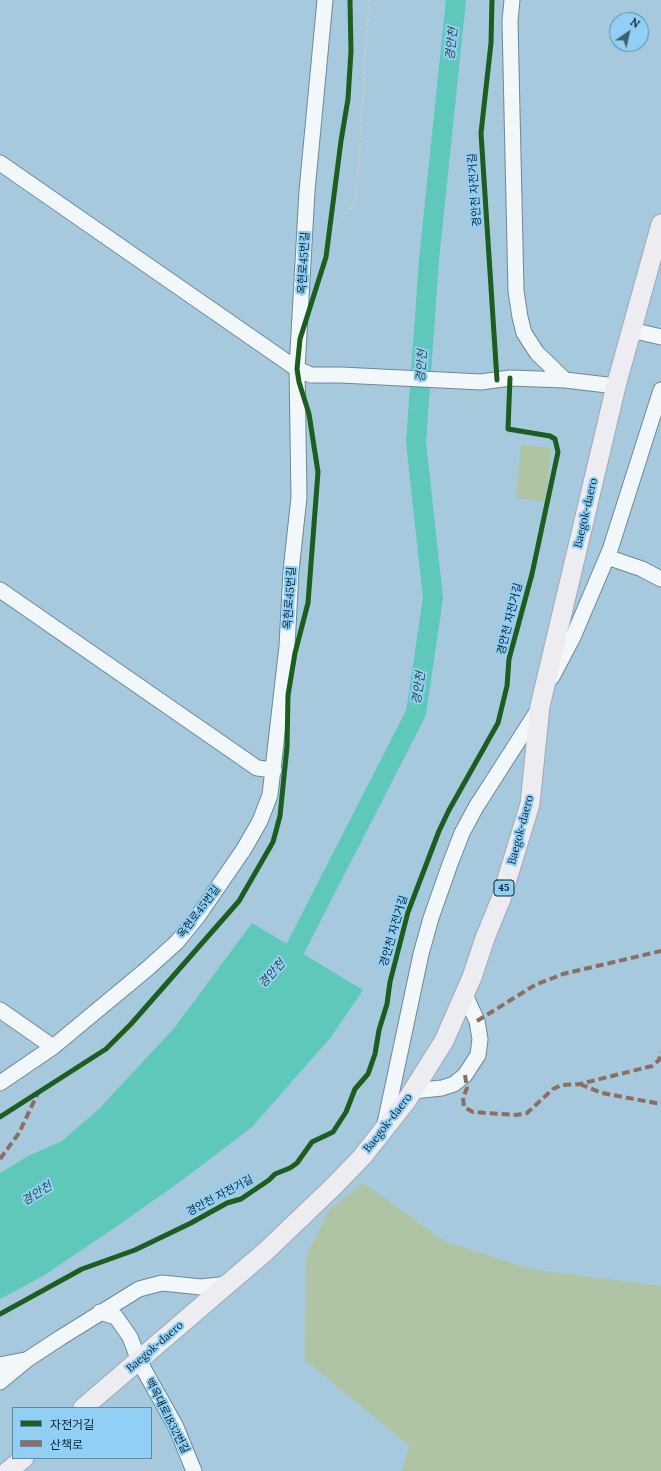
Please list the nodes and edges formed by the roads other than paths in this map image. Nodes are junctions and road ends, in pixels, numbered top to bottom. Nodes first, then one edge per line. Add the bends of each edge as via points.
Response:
1 (324, 0) edge
2 (512, 0) edge
3 (0, 163) edge
4 (661, 224) edge
5 (630, 330) junction
6 (661, 337) edge
7 (297, 369) junction
8 (565, 380) junction
9 (616, 386) junction
10 (661, 390) edge
11 (655, 432) edge
12 (607, 558) junction
13 (661, 580) edge
14 (0, 590) edge
15 (542, 699) junction
16 (274, 770) junction
17 (465, 995) junction
18 (0, 1010) edge
19 (53, 1047) junction
20 (0, 1083) edge
21 (413, 1091) junction
22 (383, 1131) junction
23 (228, 1284) junction
24 (100, 1312) junction
25 (28, 1359) junction
26 (138, 1361) junction
27 (0, 1365) edge
28 (0, 1382) edge
29 (84, 1407) edge
30 (23, 1459) edge
31 (8, 1471) edge
32 (194, 1471) edge

1 - 7 street, 옥현로45번길 via 307,191
2 - 8 street via 510,21 516,275 520,317 524,333 537,353
3 - 7 street
4 - 5 main road, Baegok-daero / 45
5 - 6 street
5 - 9 main road, Baegok-daero / 45
7 - 8 street via 311,375 481,382 510,378
7 - 16 street, 옥현로45번길 via 299,497
8 - 9 street
9 - 15 main road, Baegok-daero / 45
10 - 11 street
11 - 12 street
12 - 13 street via 642,569
12 - 15 street via 573,637
14 - 16 street via 257,768
15 - 17 main road, Baegok-daero / 45 via 530,804 501,899
15 - 22 street via 476,806 450,864 421,954
16 - 19 street, 옥현로45번길 via 270,795 260,821 198,916 177,942
17 - 21 main road, Baegok-daero / 45 via 444,1041
17 - 21 street via 477,1021 480,1039 478,1055 465,1075 454,1084
18 - 19 street
19 - 20 street, 옥현로45번길
21 - 22 main road, Baegok-daero / 45
22 - 23 main road, Baegok-daero / 45 via 362,1158 310,1210
23 - 24 street via 201,1287 162,1283 139,1289
23 - 26 main road, Baegok-daero / 45
24 - 25 street
24 - 26 street, 백옥대로1832번길 via 116,1317 130,1337
25 - 27 street
25 - 28 street
26 - 29 main road, Baegok-daero / 45
26 - 32 street, 백옥대로1832번길 via 172,1420
30 - 31 main road

